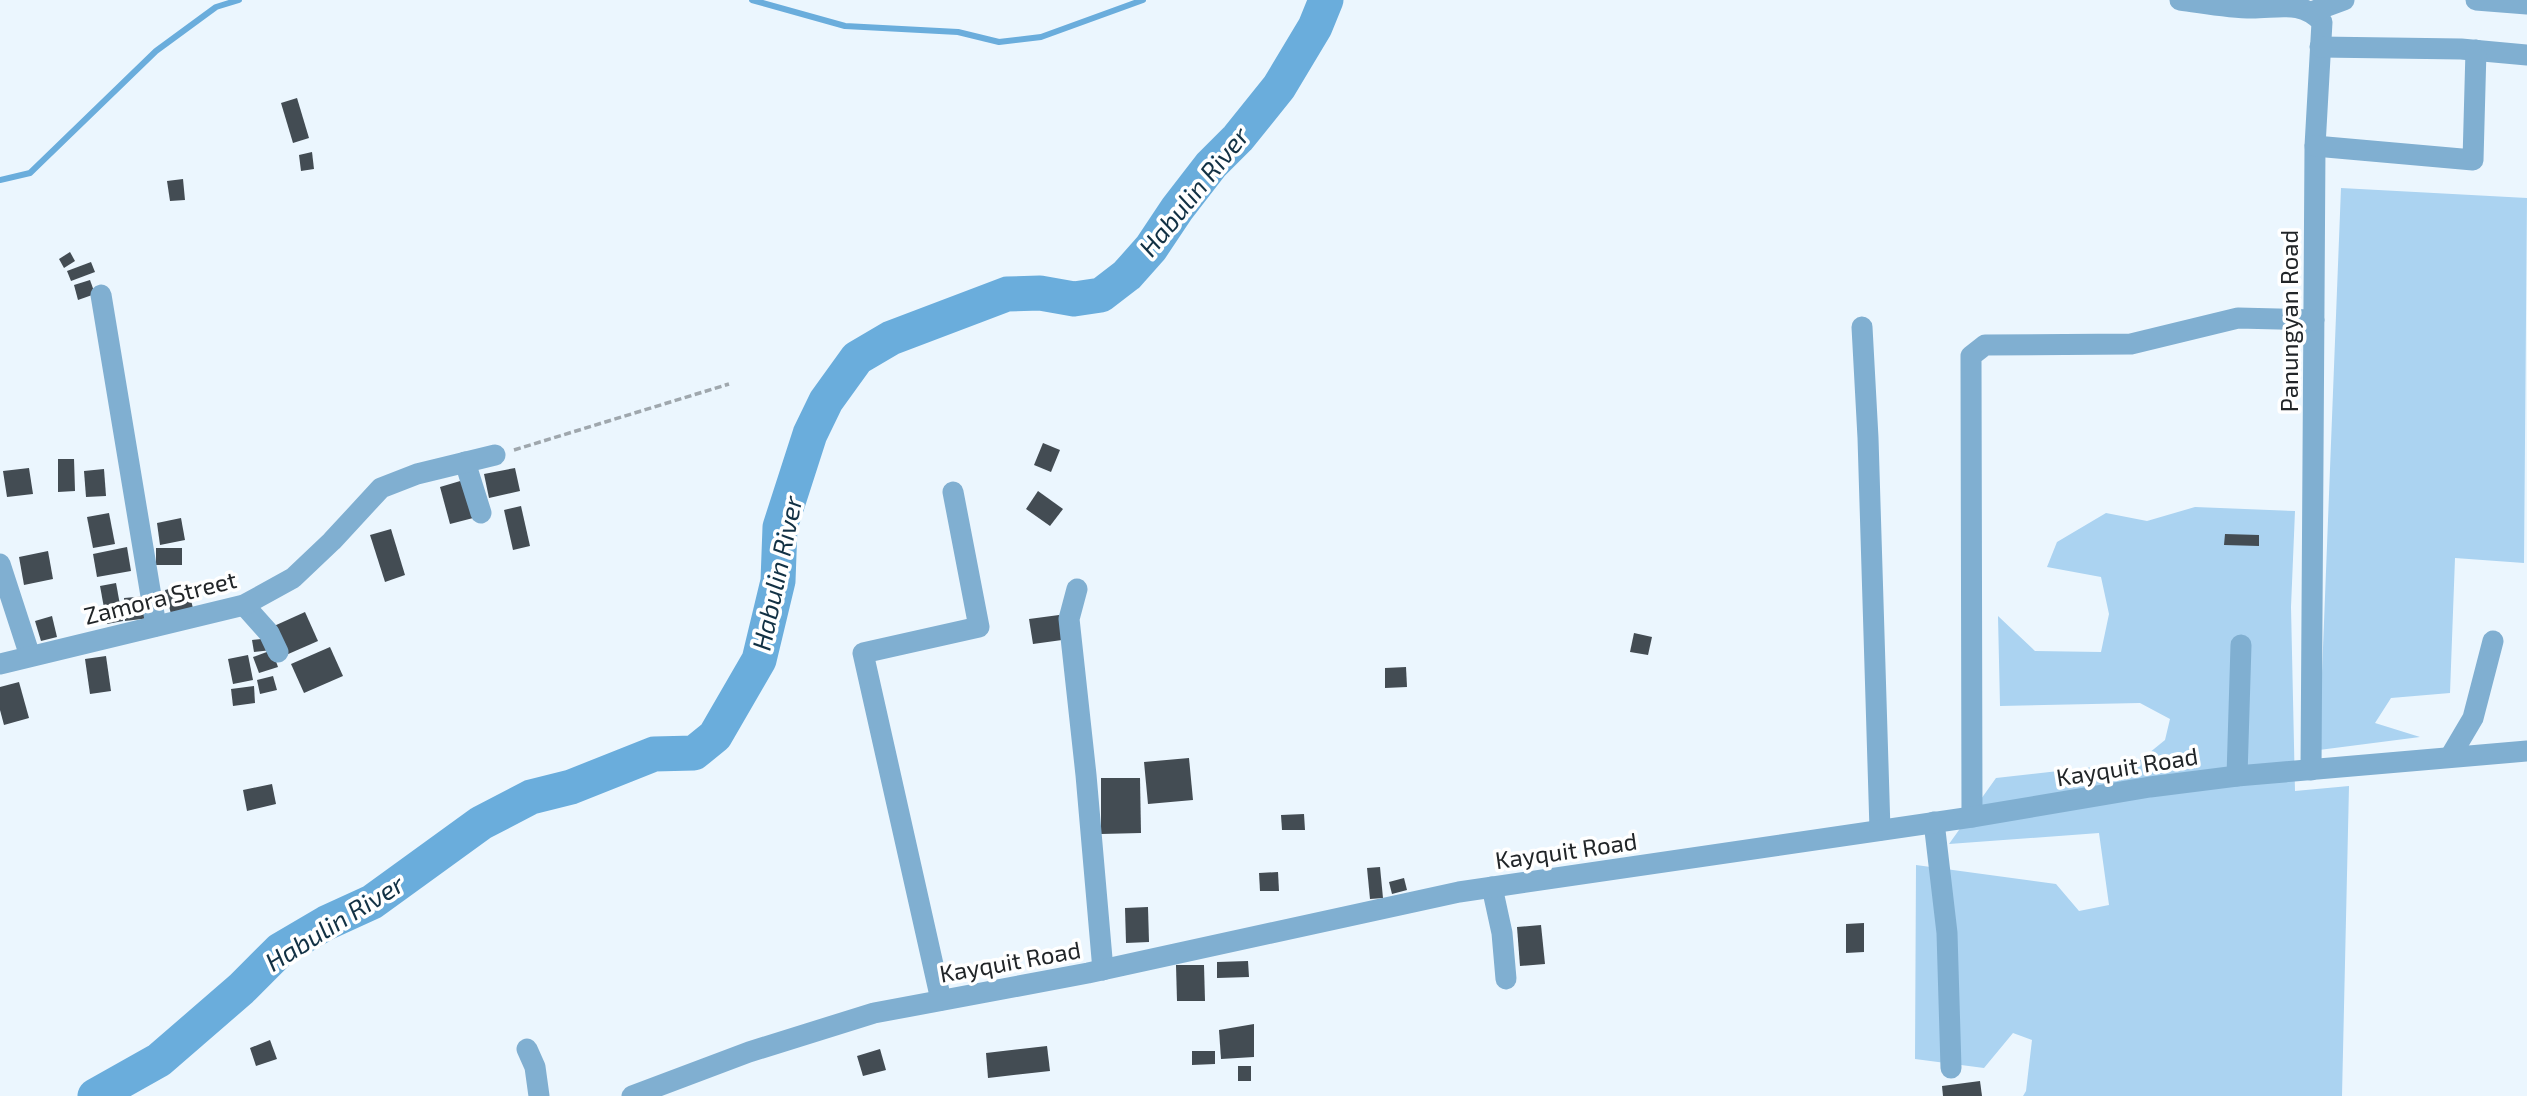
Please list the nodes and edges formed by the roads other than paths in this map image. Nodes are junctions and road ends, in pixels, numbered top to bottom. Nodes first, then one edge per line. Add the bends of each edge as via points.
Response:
1 (2180, 0) edge
2 (2342, 0) edge
3 (2476, 0) edge
4 (2527, 4) edge
5 (2314, 10) junction
6 (2320, 47) junction
7 (2476, 50) junction
8 (2527, 55) edge
9 (2315, 146) junction
10 (100, 295) dead end
11 (2314, 320) junction
12 (1862, 327) dead end
13 (495, 455) road end
14 (465, 462) junction
15 (953, 492) dead end
16 (481, 513) dead end
17 (0, 564) edge
18 (1077, 589) dead end
19 (244, 605) junction
20 (156, 626) junction
21 (2493, 641) dead end
22 (2241, 645) dead end
23 (278, 652) dead end
24 (30, 656) junction
25 (0, 664) edge
26 (2527, 751) edge
27 (2450, 757) junction
28 (2311, 770) junction
29 (2236, 776) junction
30 (1972, 817) junction
31 (1934, 822) junction
32 (1880, 830) junction
33 (1492, 887) junction
34 (1102, 970) junction
35 (1506, 979) dead end
36 (941, 1000) junction
37 (527, 1049) dead end
38 (1951, 1068) dead end
39 (681, 1087) edge
40 (540, 1096) edge
41 (632, 1096) edge

1 - 5 street via 2253,8 2285,3
2 - 5 street
3 - 4 street
5 - 6 street, Panungyan Road via 2322,22
6 - 7 street
6 - 9 street, Panungyan Road
7 - 8 street
7 - 9 street via 2473,160
9 - 11 street, Panungyan Road
10 - 20 street
11 - 28 street, Panungyan Road
11 - 30 street via 2238,318 2131,344 1984,345 1970,356
12 - 32 street
13 - 14 street, Zamora Street
14 - 16 street
14 - 19 street, Zamora Street via 381,488 293,578
15 - 36 street via 979,627 863,653
17 - 24 street
18 - 34 street via 1069,619
19 - 20 street, Zamora Street
19 - 23 street via 269,633
20 - 24 street, Zamora Street
21 - 27 street via 2473,718
22 - 29 street
24 - 25 street, Zamora Street
26 - 27 street, Kayquit Road
27 - 28 street, Kayquit Road
28 - 29 street, Kayquit Road
29 - 30 street, Kayquit Road
30 - 31 street, Kayquit Road
31 - 32 street, Kayquit Road
31 - 38 street via 1947,933
32 - 33 street, Kayquit Road
33 - 34 street, Kayquit Road
33 - 35 street
34 - 36 street, Kayquit Road
36 - 39 street, Kayquit Road via 874,1013 749,1052
37 - 40 street
39 - 41 street, Kayquit Road

